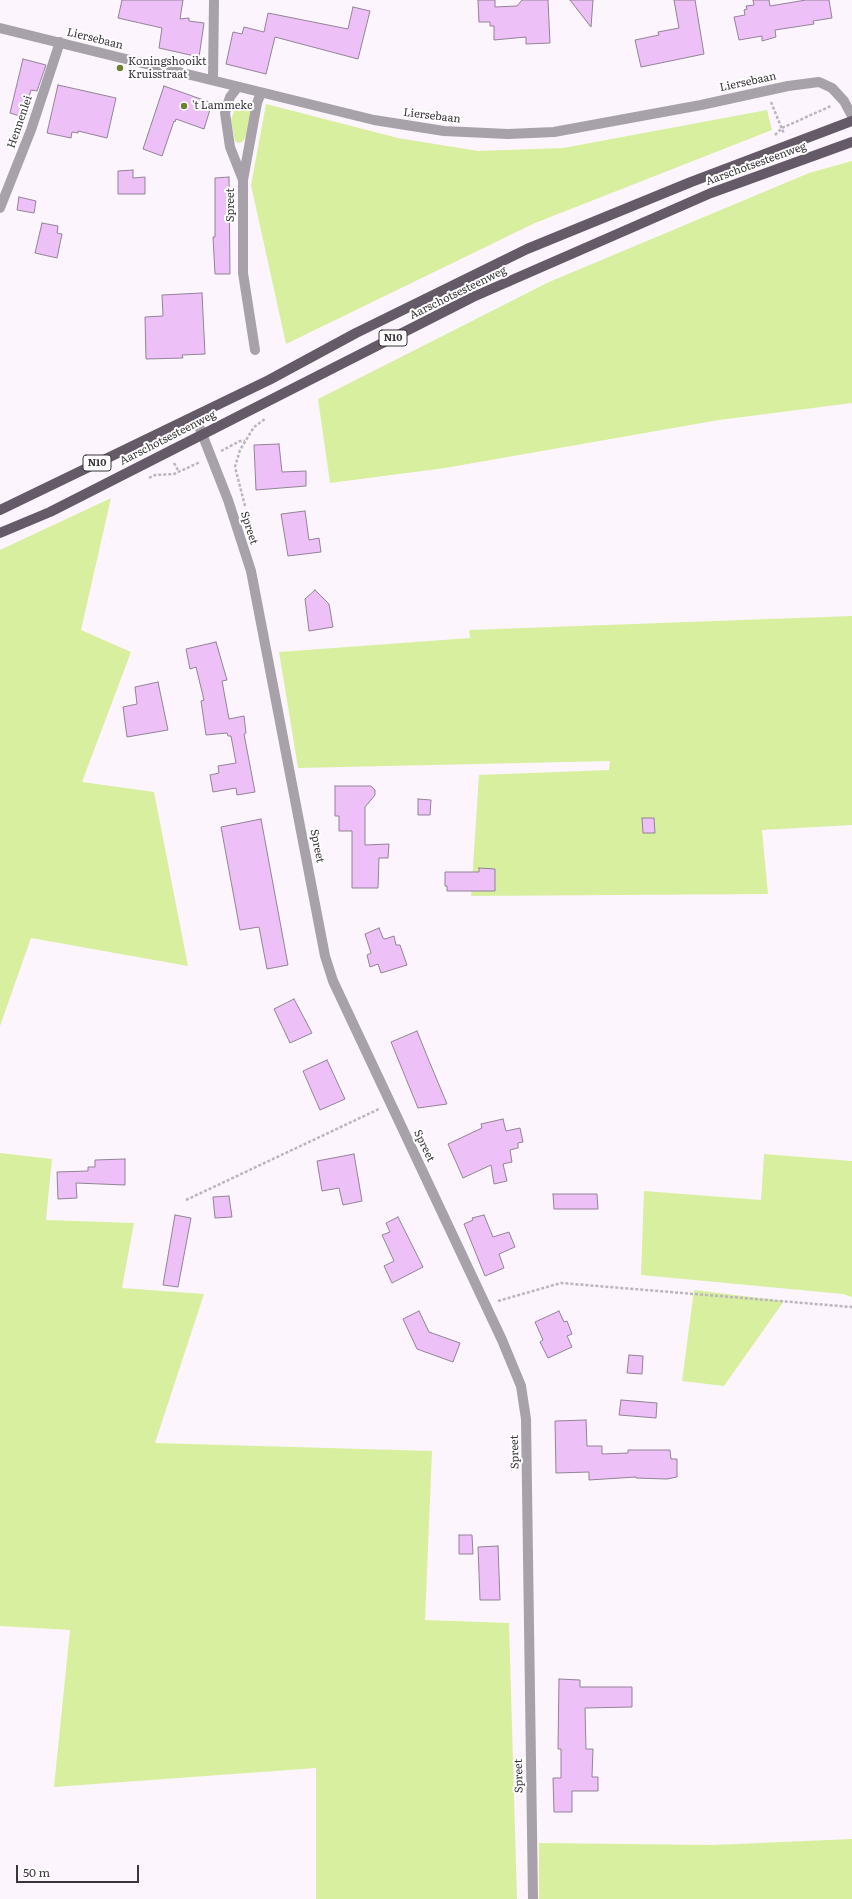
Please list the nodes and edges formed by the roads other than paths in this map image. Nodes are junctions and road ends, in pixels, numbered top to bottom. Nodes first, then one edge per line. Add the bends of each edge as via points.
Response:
1 (214, 0) edge
2 (0, 28) edge
3 (60, 42) junction
4 (213, 80) junction
5 (237, 88) junction
6 (261, 93) junction
7 (852, 116) edge
8 (852, 121) edge
9 (852, 142) edge
10 (243, 180) junction
11 (0, 208) edge
12 (255, 350) dead end
13 (195, 416) junction
14 (203, 434) junction
15 (0, 510) edge
16 (0, 533) edge
17 (533, 1899) edge

1 - 4 street
2 - 3 street, Liersebaan
3 - 4 street, Liersebaan
3 - 11 street, Hennenlei via 28,137
4 - 5 street, Liersebaan
5 - 6 street, Liersebaan
5 - 10 street, Spreet via 230,97 225,112 230,147
6 - 7 street, Liersebaan via 374,120 444,131 508,134 554,132 819,82 832,88 844,101
6 - 10 street, Spreet
8 - 13 main road, Aarschotsesteenweg / N10 via 691,182 527,249
9 - 14 main road, Aarschotsesteenweg / N10 via 711,193 473,297
10 - 12 street, Spreet via 243,273
13 - 14 street, Spreet
13 - 15 main road, Aarschotsesteenweg / N10
14 - 16 main road, Aarschotsesteenweg / N10 via 50,512
14 - 17 street, Spreet via 251,570 325,956 343,1005 485,1304 521,1386 526,1418

